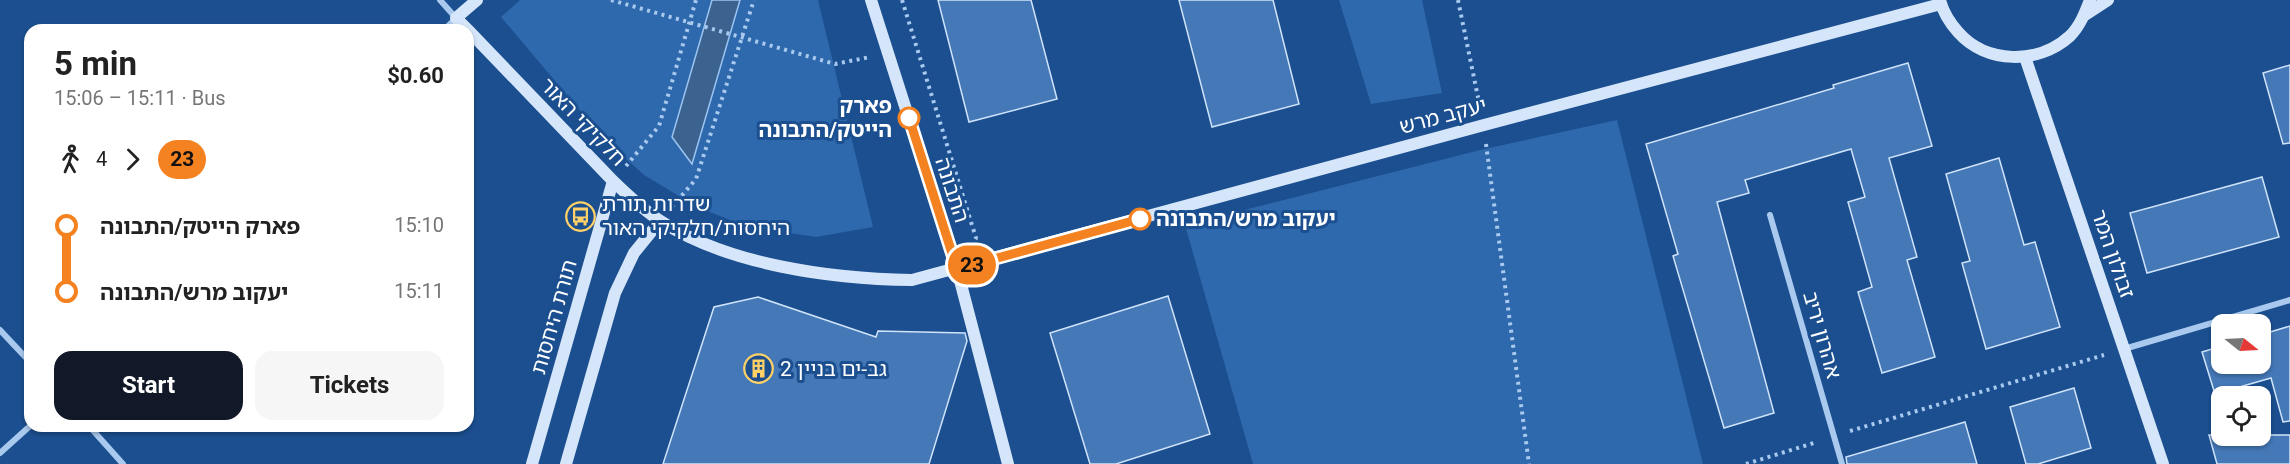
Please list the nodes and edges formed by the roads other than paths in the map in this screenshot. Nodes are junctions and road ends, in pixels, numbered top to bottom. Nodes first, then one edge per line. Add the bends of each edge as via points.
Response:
1 (440, 0) edge
2 (477, 0) edge
3 (871, 0) edge
4 (2090, 0) edge
5 (2109, 0) edge
6 (1940, 2) edge
7 (2085, 15) junction
8 (456, 18) junction
9 (450, 24) edge
10 (462, 24) edge
11 (474, 36) edge
12 (2025, 57) junction
13 (613, 181) junction
14 (1770, 215) dead end
15 (660, 221) junction
16 (957, 269) junction
17 (2290, 300) edge
18 (0, 330) edge
19 (2124, 349) junction
20 (24, 356) edge
21 (24, 431) edge
22 (94, 432) edge
23 (0, 453) edge
24 (123, 464) edge
25 (532, 464) edge
26 (566, 464) edge
27 (1008, 464) edge
28 (1842, 464) edge
29 (2163, 464) edge

1 - 8 street, חלקיקי האור
2 - 8 street
3 - 16 street, התבונה
4 - 7 street
5 - 7 street
6 - 12 street via 1950,23 1965,40 2004,57
6 - 16 street, יעקב מרש
7 - 12 street via 2070,36 2049,50
8 - 9 street
8 - 10 street, חלקיקי האור
11 - 13 street, חלקיקי האור
12 - 19 street, זבולון המר
13 - 15 street, חלקיקי האור
13 - 25 street, תורת היחסות
14 - 28 street, אהרון יריב
15 - 16 street, חלקיקי האור via 705,244 821,275 912,280
15 - 26 street via 634,253 615,293
16 - 27 street, התבונה
17 - 19 street
18 - 20 street
19 - 29 street, זבולון המר
21 - 23 street
22 - 24 street

